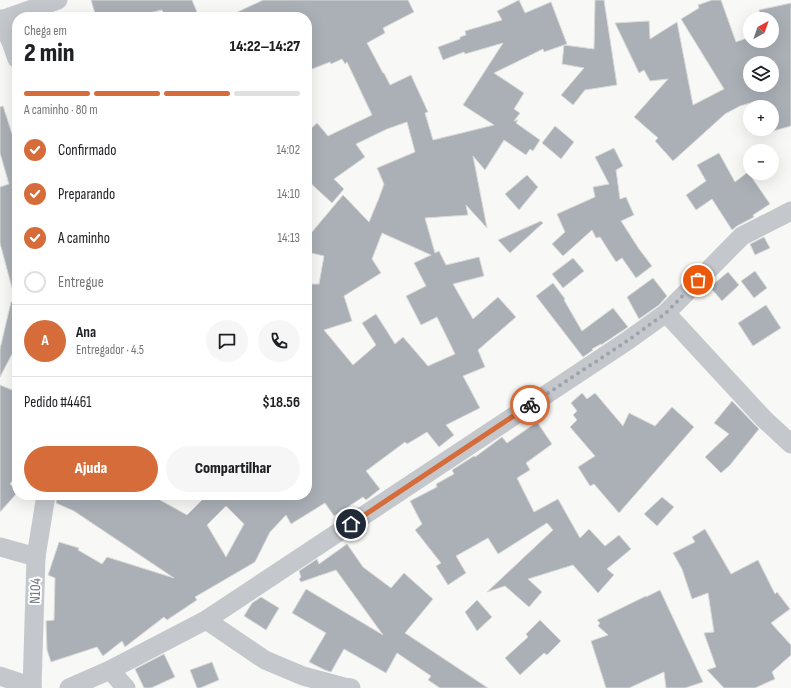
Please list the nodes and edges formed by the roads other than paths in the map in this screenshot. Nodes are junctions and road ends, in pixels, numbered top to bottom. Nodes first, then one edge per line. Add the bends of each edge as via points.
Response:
1 (58, 0) edge
2 (21, 12) edge
3 (12, 15) edge
4 (0, 19) edge
5 (12, 45) edge
6 (791, 211) edge
7 (666, 313) junction
8 (791, 444) edge
9 (45, 500) edge
10 (0, 547) edge
11 (36, 557) junction
12 (206, 620) junction
13 (110, 670) junction
14 (0, 676) edge
15 (32, 687) edge
16 (69, 688) edge
17 (126, 688) edge
18 (351, 688) edge

1 - 2 street
3 - 4 street
4 - 5 street
6 - 7 street via 742,236
7 - 8 street
7 - 12 street
9 - 11 street, N104 / N104
10 - 11 street
11 - 15 street, N104 / N104
12 - 13 street
12 - 18 street via 265,660 303,676
13 - 16 street
13 - 17 street
14 - 15 street

